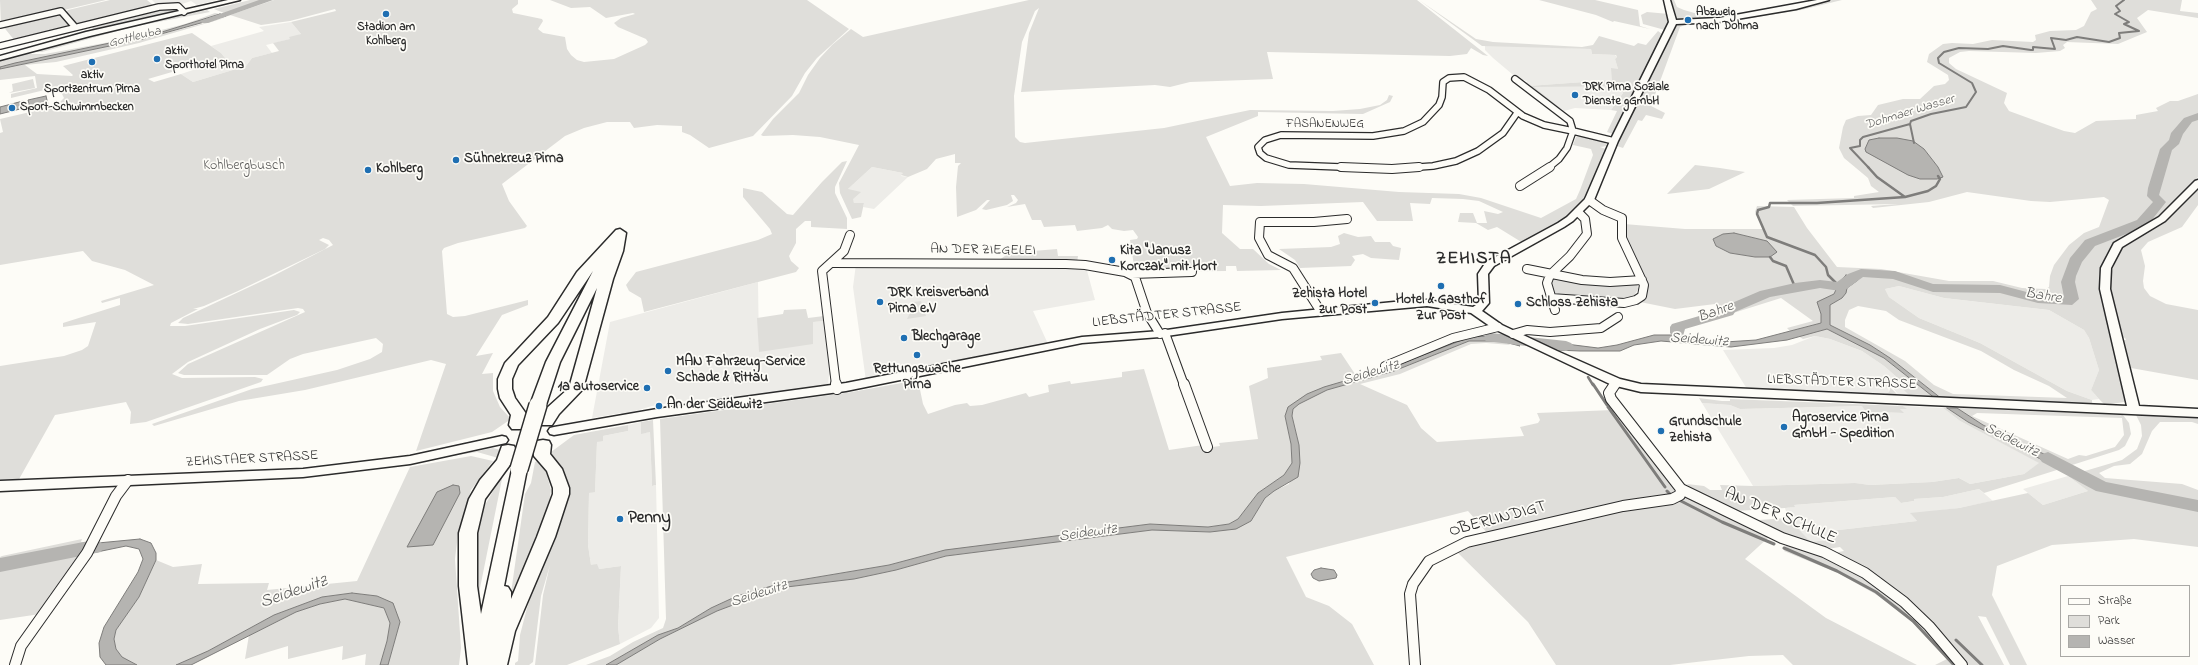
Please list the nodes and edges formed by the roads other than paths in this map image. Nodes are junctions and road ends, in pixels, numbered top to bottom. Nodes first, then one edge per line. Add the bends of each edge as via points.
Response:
1 (237, 0) edge
2 (1667, 0) edge
3 (1826, 0) edge
4 (184, 12) junction
5 (1673, 22) junction
6 (0, 25) edge
7 (75, 27) junction
8 (0, 46) edge
9 (0, 58) edge
10 (1515, 79) dead end
11 (1517, 114) junction
12 (1573, 132) junction
13 (1614, 141) junction
14 (2198, 183) edge
15 (1520, 186) dead end
16 (1589, 200) junction
17 (1578, 212) junction
18 (1348, 219) dead end
19 (620, 233) junction
20 (850, 235) dead end
21 (833, 263) junction
22 (1527, 269) dead end
23 (1192, 272) dead end
24 (1132, 274) junction
25 (1550, 275) junction
26 (1642, 280) junction
27 (1551, 298) junction
28 (1474, 310) junction
29 (1555, 310) dead end
30 (1321, 312) junction
31 (1618, 317) dead end
32 (1498, 327) junction
33 (1162, 334) junction
34 (1516, 336) junction
35 (1385, 366) dead end
36 (1616, 382) junction
37 (837, 389) junction
38 (2134, 410) junction
39 (2198, 413) edge
40 (517, 425) junction
41 (551, 426) junction
42 (505, 445) junction
43 (543, 445) junction
44 (1207, 447) dead end
45 (128, 480) junction
46 (0, 486) edge
47 (1681, 489) junction
48 (506, 532) junction
49 (15, 665) edge
50 (479, 665) edge
51 (497, 665) edge
52 (1415, 665) edge
53 (1962, 665) edge

1 - 4 main road
2 - 5 main road
3 - 5 main road via 1719,20
4 - 7 street via 178,6 166,6
4 - 9 main road
5 - 13 main road
6 - 7 street via 61,11
7 - 8 street
10 - 12 street via 1570,121
11 - 11 street, FASANENWEG via 1503,133 1488,145 1467,156 1433,166 1392,169 1289,165 1266,158 1258,147 1265,140 1281,135 1374,136 1404,131 1418,125 1432,112 1442,97 1443,82 1453,76 1474,81
11 - 12 street, FASANENWEG via 1544,125
12 - 13 street, FASANENWEG
12 - 15 street via 1567,148 1559,159
13 - 16 main road
14 - 38 main road via 2162,219 2118,245 2106,268 2106,289
16 - 17 main road
16 - 26 street via 1603,210 1622,218 1622,238
17 - 25 street via 1585,219 1588,234
17 - 28 main road via 1561,225 1490,264 1483,274 1484,303
18 - 30 street via 1260,222 1259,238 1268,255 1293,268
19 - 40 highway via 582,275 553,320 512,363 506,375 505,389 518,415
19 - 41 highway via 576,389 553,411
19 - 48 highway, bridge via 595,277 554,362 519,469
20 - 21 street via 844,251
21 - 24 street, AN DER ZIEGELEI via 1079,265
21 - 37 street via 823,268 822,275
22 - 25 street
23 - 24 street, AN DER ZIEGELEI
24 - 33 street via 1147,313
25 - 26 street via 1600,282
25 - 27 street via 1547,283
26 - 27 street via 1642,296 1632,302
27 - 29 street
28 - 30 main road, LIEBSTÄDTER STRASSE via 1427,303
28 - 32 main road, LIEBSTÄDTER STRASSE
30 - 33 main road, LIEBSTÄDTER STRASSE
31 - 34 street via 1600,328 1550,332 1527,330
32 - 34 main road, LIEBSTÄDTER STRASSE
32 - 35 street via 1453,338
33 - 37 main road, LIEBSTÄDTER STRASSE via 1070,342
33 - 44 street
34 - 36 main road, LIEBSTÄDTER STRASSE
36 - 38 main road, LIEBSTÄDTER STRASSE via 1631,387 1664,391
36 - 47 street, AN DER SCHULE via 1609,393 1612,399
37 - 41 main road
38 - 39 main road, LIEBSTÄDTER STRASSE
40 - 41 main road via 533,420
40 - 42 main road via 507,432
41 - 43 main road via 551,438
42 - 43 main road, ZEHISTAER STRASSE via 520,452
42 - 45 main road, ZEHISTAER STRASSE via 332,471
42 - 50 highway via 504,462 477,499 468,533 468,586
43 - 51 highway via 542,456 554,469 561,494 546,537 506,631
45 - 46 main road, ZEHISTAER STRASSE
45 - 49 street via 116,496 87,554 21,646
47 - 52 street, OBERLINDIGT via 1680,494 1672,499 1623,506 1467,542 1429,561 1413,584 1410,594
47 - 53 street, AN DER SCHULE via 1697,499 1782,538 1824,552 1865,572 1904,602 1929,626
48 - 50 highway
48 - 51 highway

